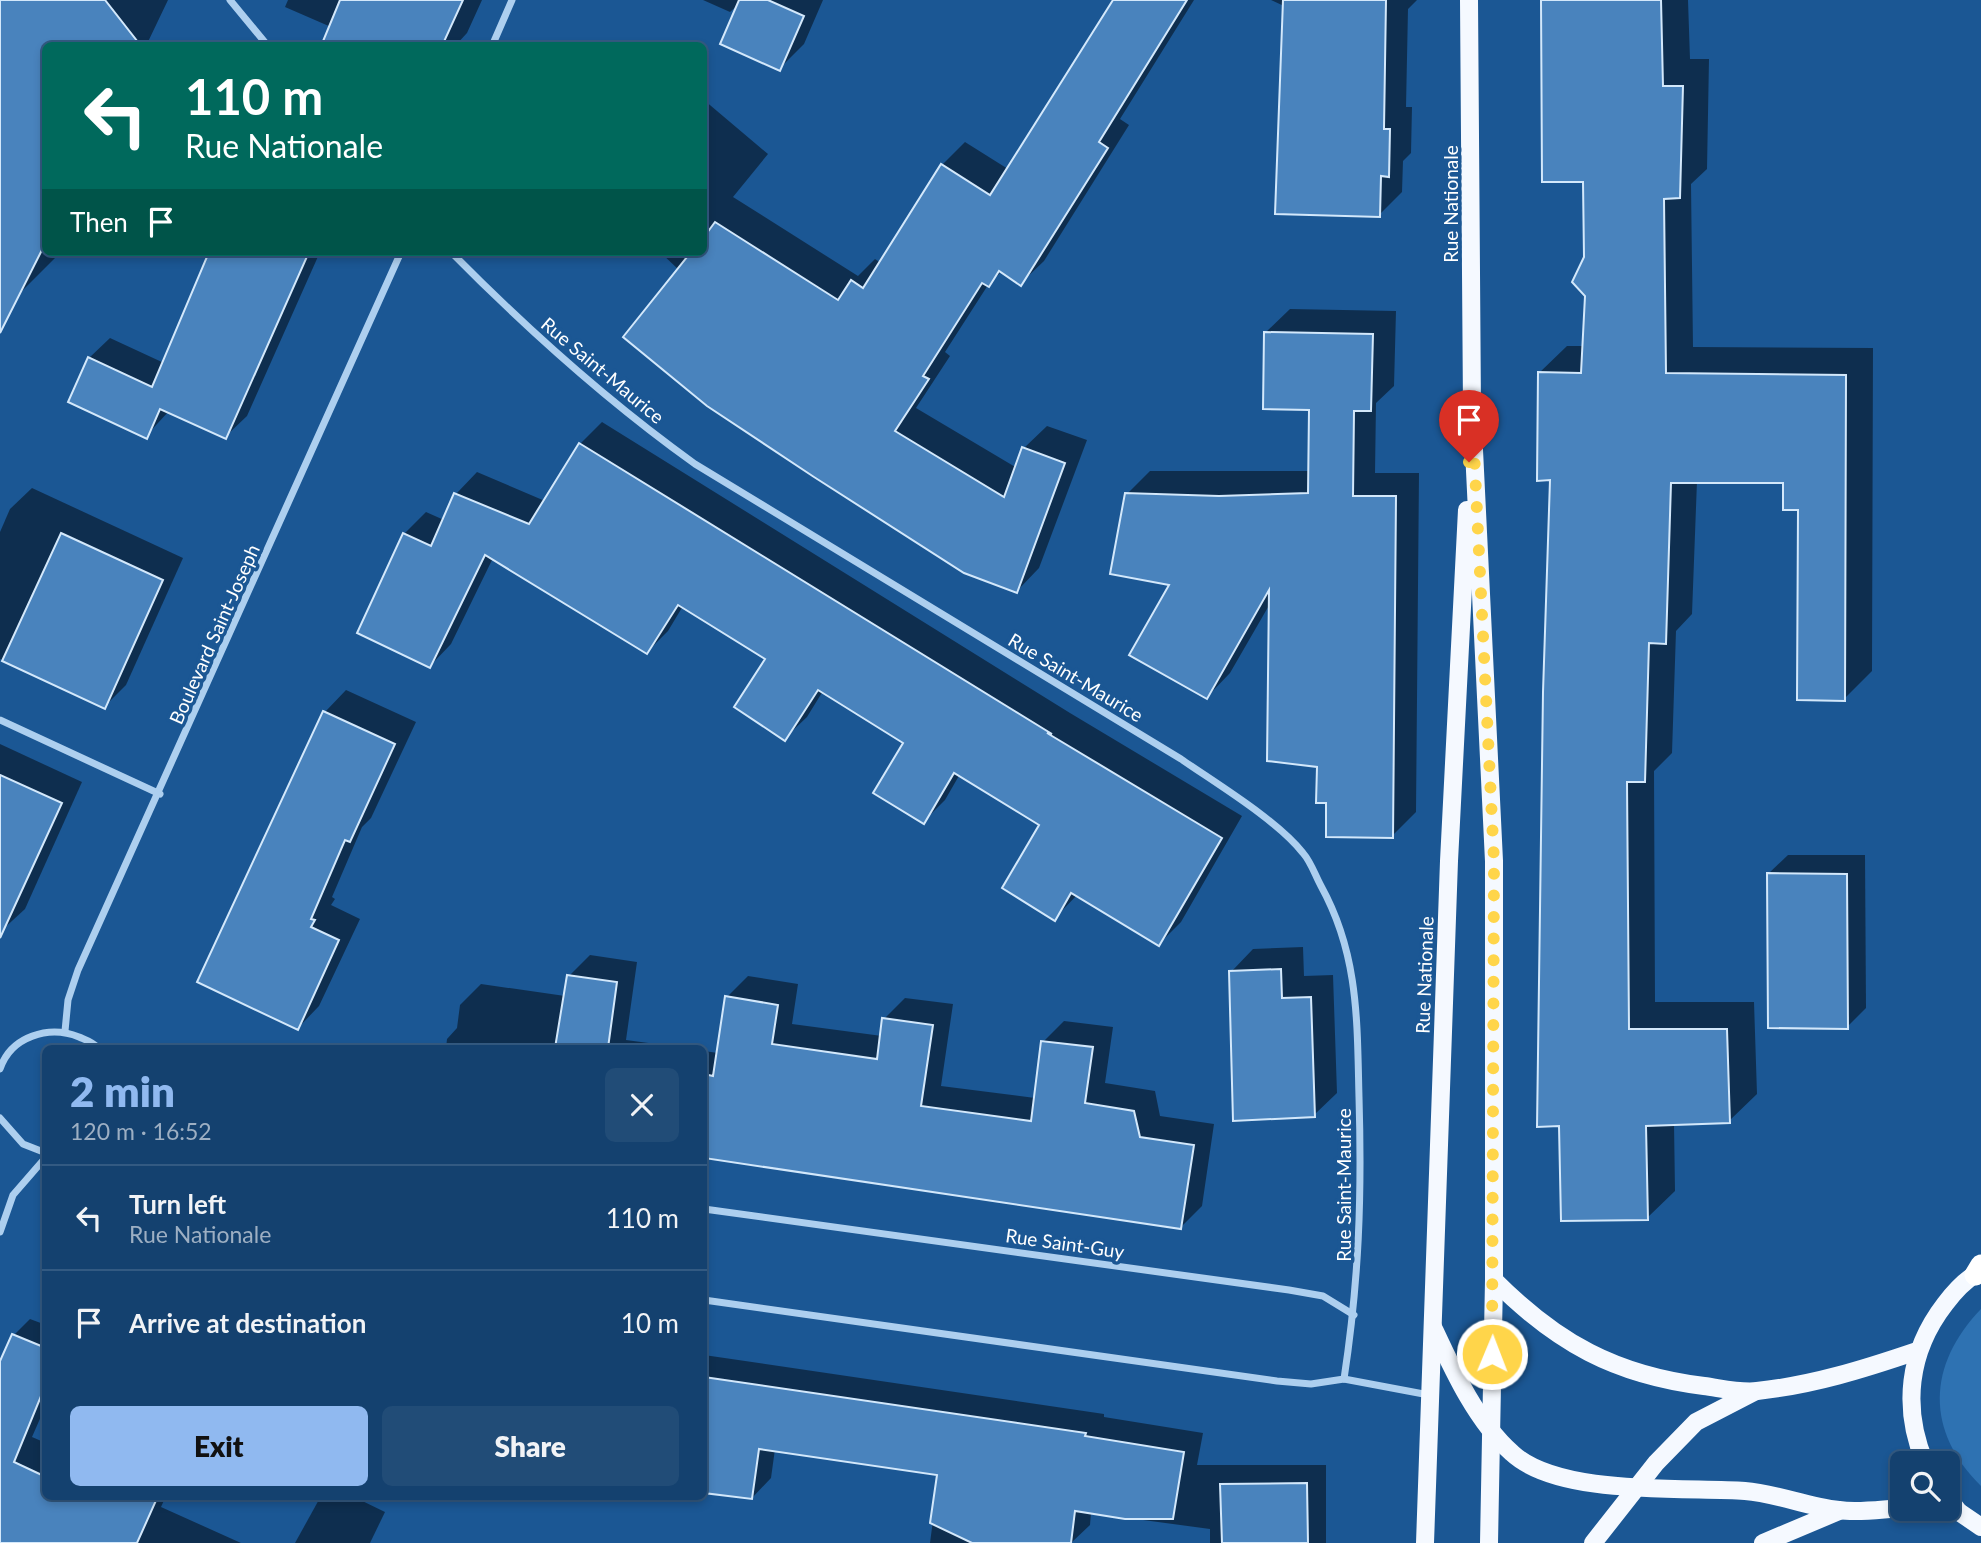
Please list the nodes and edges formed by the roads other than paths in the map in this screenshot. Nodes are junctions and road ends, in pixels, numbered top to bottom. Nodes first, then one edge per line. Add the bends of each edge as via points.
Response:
1 (230, 0) edge
2 (512, 0) edge
3 (1469, 0) edge
4 (265, 42) edge
5 (494, 42) edge
6 (399, 256) edge
7 (455, 256) edge
8 (1472, 409) junction
9 (0, 720) edge
10 (160, 794) junction
11 (65, 1031) junction
12 (96, 1045) edge
13 (0, 1069) edge
14 (1, 1123) edge
15 (42, 1153) edge
16 (42, 1160) edge
17 (707, 1209) edge
18 (0, 1232) edge
19 (1979, 1270) edge
20 (1494, 1280) junction
21 (707, 1300) edge
22 (1354, 1315) junction
23 (1432, 1323) junction
24 (1917, 1350) junction
25 (1344, 1378) junction
26 (1754, 1392) junction
27 (1429, 1395) junction
28 (1491, 1429) junction
29 (1920, 1451) edge
30 (1637, 1485) junction
31 (1890, 1509) edge
32 (1960, 1510) edge
33 (1839, 1511) junction
34 (1981, 1527) edge
35 (1425, 1543) edge
36 (1489, 1543) edge
37 (1592, 1543) edge
38 (1763, 1543) edge

1 - 4 street
2 - 5 street
3 - 8 main road, Rue Nationale
6 - 10 street, Boulevard Saint-Joseph
7 - 22 street, Rue Saint-Maurice via 548,346 641,426 695,464 1181,759 1257,813 1303,853 1348,945 1356,996 1362,1200
8 - 20 main road, Rue Nationale via 1494,861
8 - 23 main road, Rue Nationale via 1448,872
9 - 10 street
10 - 11 street, Boulevard Saint-Joseph via 78,970 68,1000
11 - 12 street
11 - 13 street via 40,1032 19,1043
14 - 15 street via 23,1144
16 - 18 street via 13,1195
17 - 22 street, Rue Saint-Guy via 1289,1290 1323,1296
19 - 24 main road via 1931,1321
20 - 26 main road via 1542,1325 1616,1367 1662,1380
20 - 28 main road, Rue Nationale
21 - 25 street via 1277,1381 1311,1384
22 - 25 street
23 - 27 main road, Rue Nationale
23 - 28 main road via 1454,1370
24 - 26 main road via 1840,1377
24 - 29 main road via 1909,1394
25 - 27 street
26 - 30 main road via 1696,1422
27 - 35 main road, Rue Nationale
28 - 30 main road via 1512,1454 1541,1473 1585,1483
28 - 36 main road, Rue Nationale
30 - 33 main road via 1749,1491
30 - 37 main road
31 - 33 main road
32 - 34 main road
33 - 38 main road

